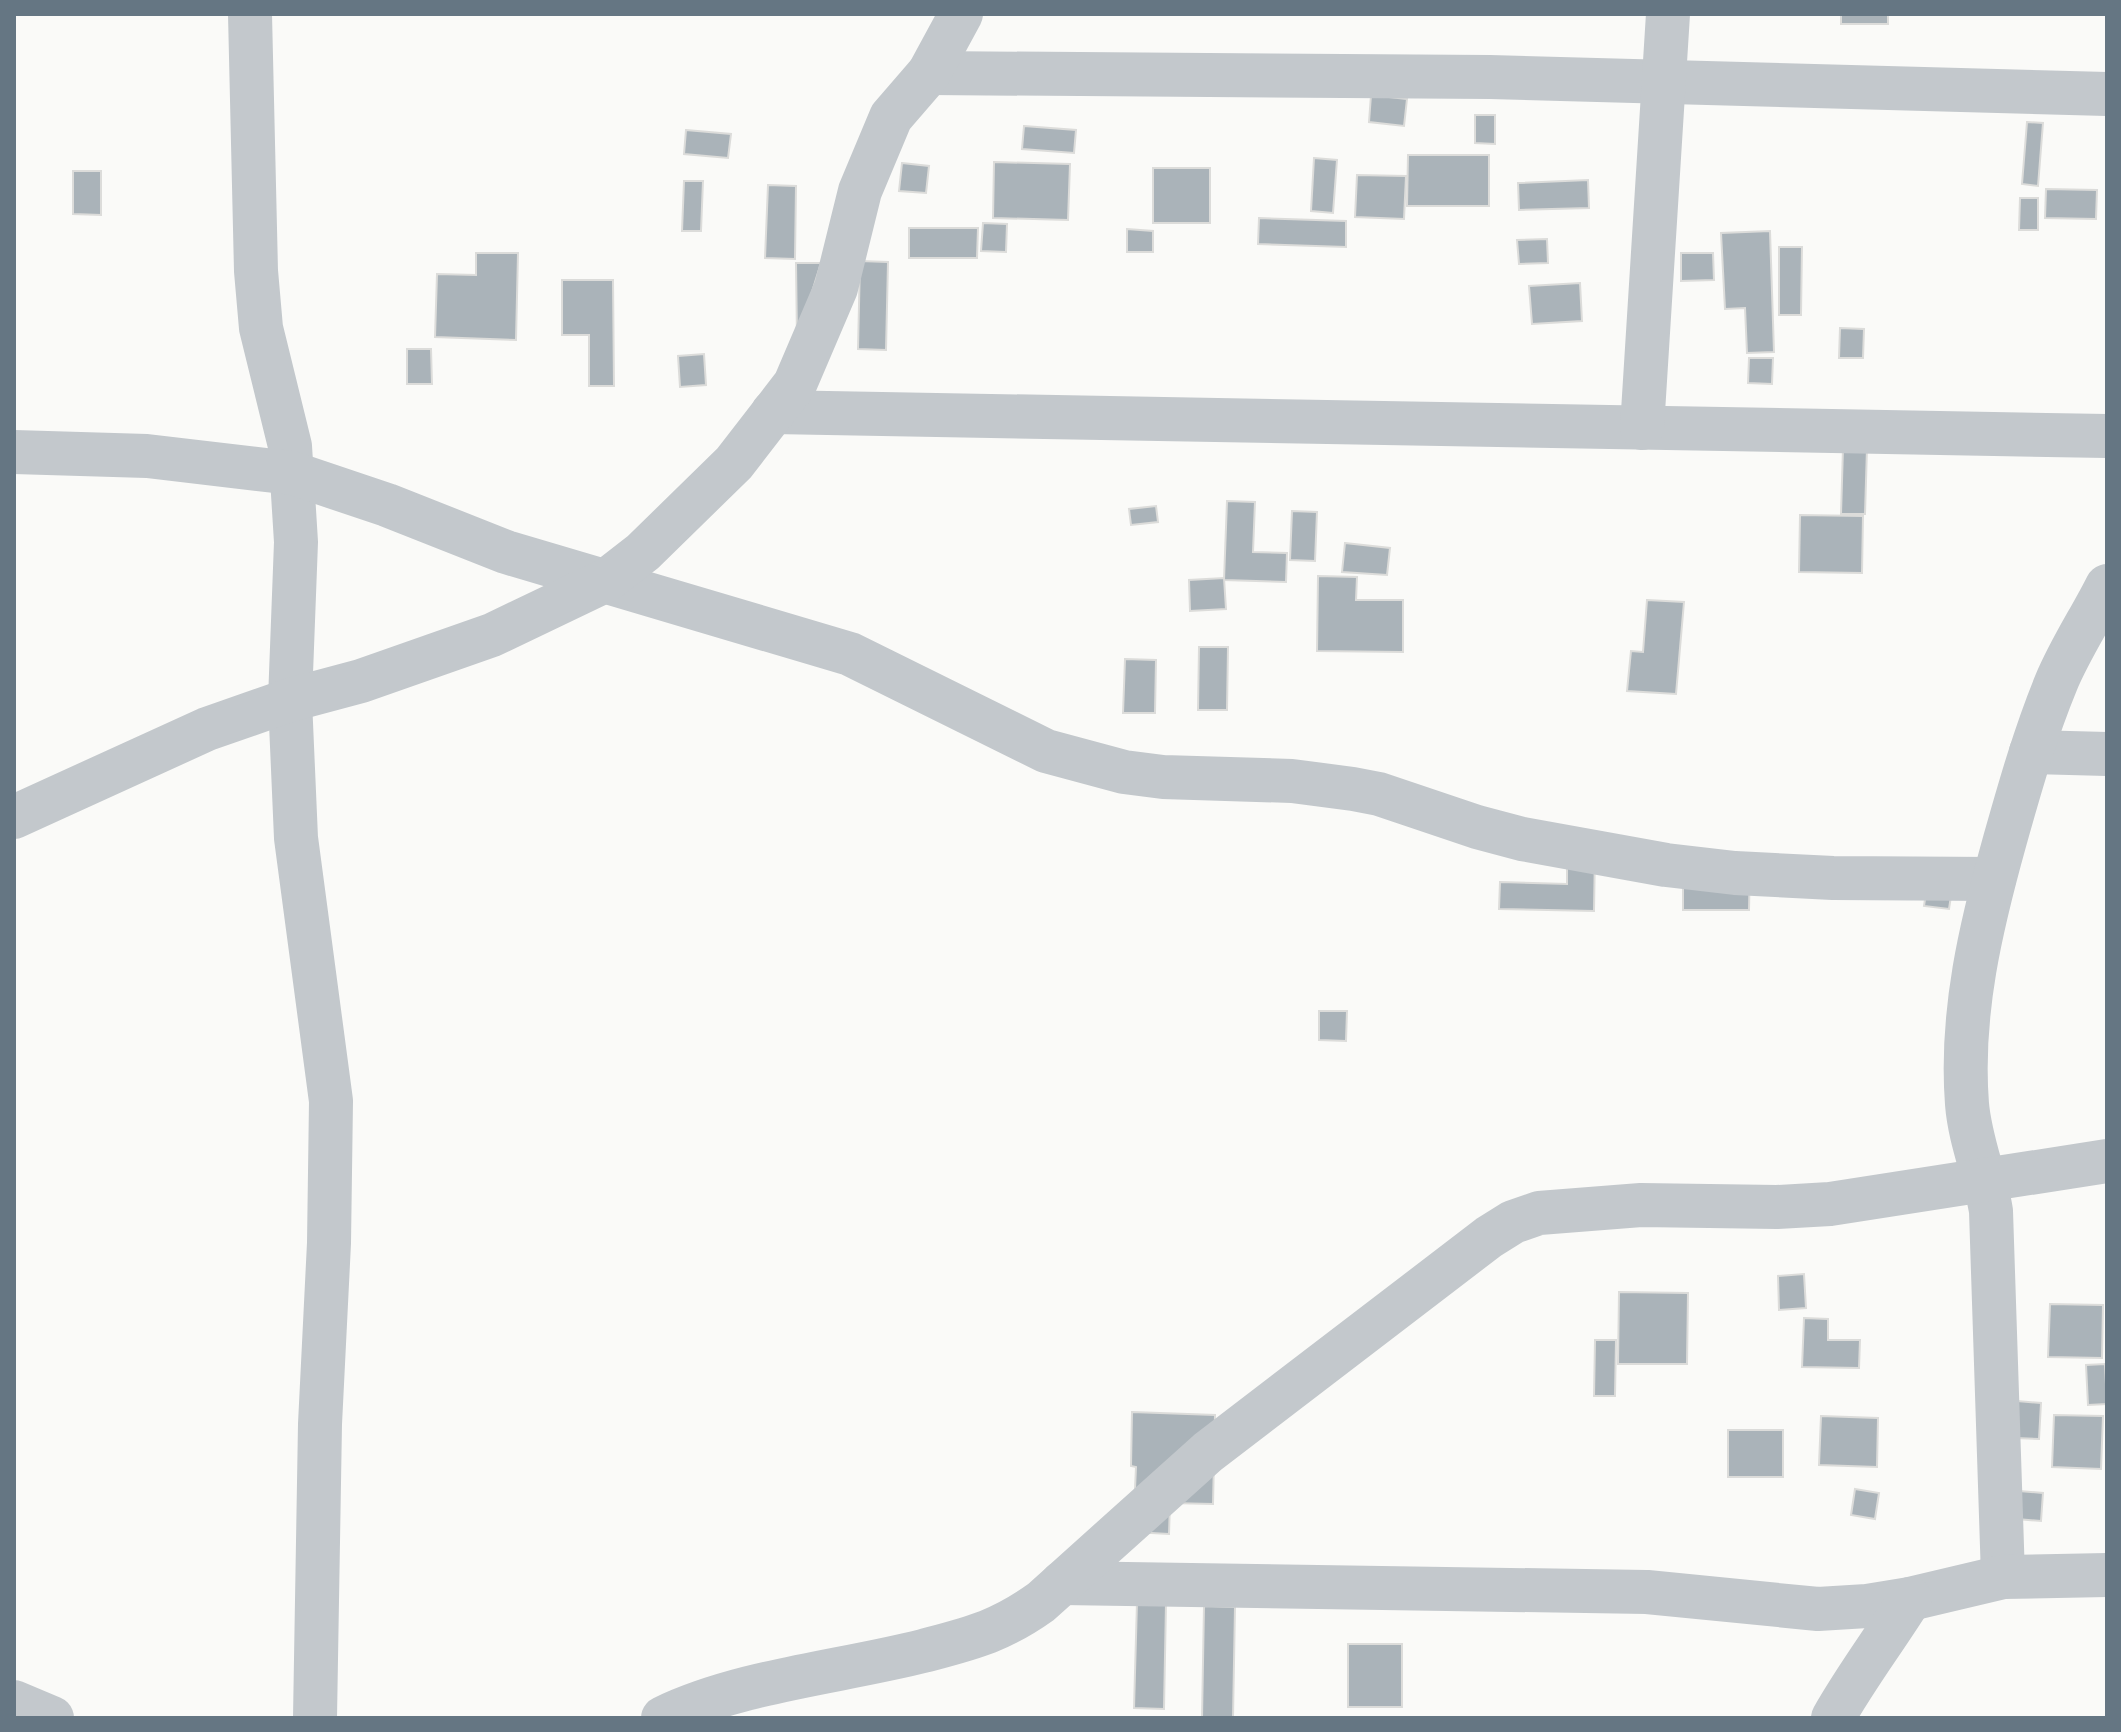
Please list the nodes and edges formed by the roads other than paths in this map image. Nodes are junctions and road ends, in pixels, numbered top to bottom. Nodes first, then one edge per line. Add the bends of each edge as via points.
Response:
1 (250, 14) edge
2 (961, 14) edge
3 (1668, 14) edge
4 (929, 73) junction
5 (1664, 82) junction
6 (2107, 94) edge
7 (773, 412) junction
8 (1642, 428) junction
9 (2107, 436) edge
10 (14, 452) edge
11 (292, 473) junction
12 (607, 580) junction
13 (2107, 586) edge
14 (290, 700) junction
15 (2031, 752) junction
16 (2107, 754) edge
17 (14, 817) edge
18 (1994, 879) junction
19 (2107, 1161) edge
20 (1986, 1181) junction
21 (2107, 1575) edge
22 (2003, 1577) junction
23 (1062, 1583) junction
24 (1910, 1599) junction
25 (14, 1702) edge
26 (52, 1718) edge
27 (315, 1718) edge
28 (663, 1718) edge
29 (1833, 1718) edge

1 - 11 street via 261,328
2 - 4 street
3 - 5 street
4 - 5 street
4 - 7 street via 891,117 860,191 836,288 795,384
5 - 6 street
5 - 8 street
7 - 8 street
7 - 12 street via 734,463
8 - 9 street
10 - 11 street via 147,456
11 - 12 street via 506,552
11 - 14 street via 296,542
12 - 14 street via 492,635
12 - 18 street via 850,654 1046,751 1088,765 1163,777 1292,781 1353,789 1522,839 1666,865 1833,878
13 - 15 street via 2062,671
14 - 17 street via 207,729
14 - 27 street via 296,838 331,1101
15 - 16 street
15 - 18 street
18 - 20 street via 1974,965 1966,1067 1967,1106
19 - 20 street
20 - 22 street
20 - 23 street via 1830,1204 1608,1206 1539,1213 1513,1222 1208,1452
21 - 22 street
22 - 24 street
23 - 24 street via 1647,1592 1818,1609
23 - 28 street via 1012,1623 984,1635 722,1695
24 - 29 street
25 - 26 street

